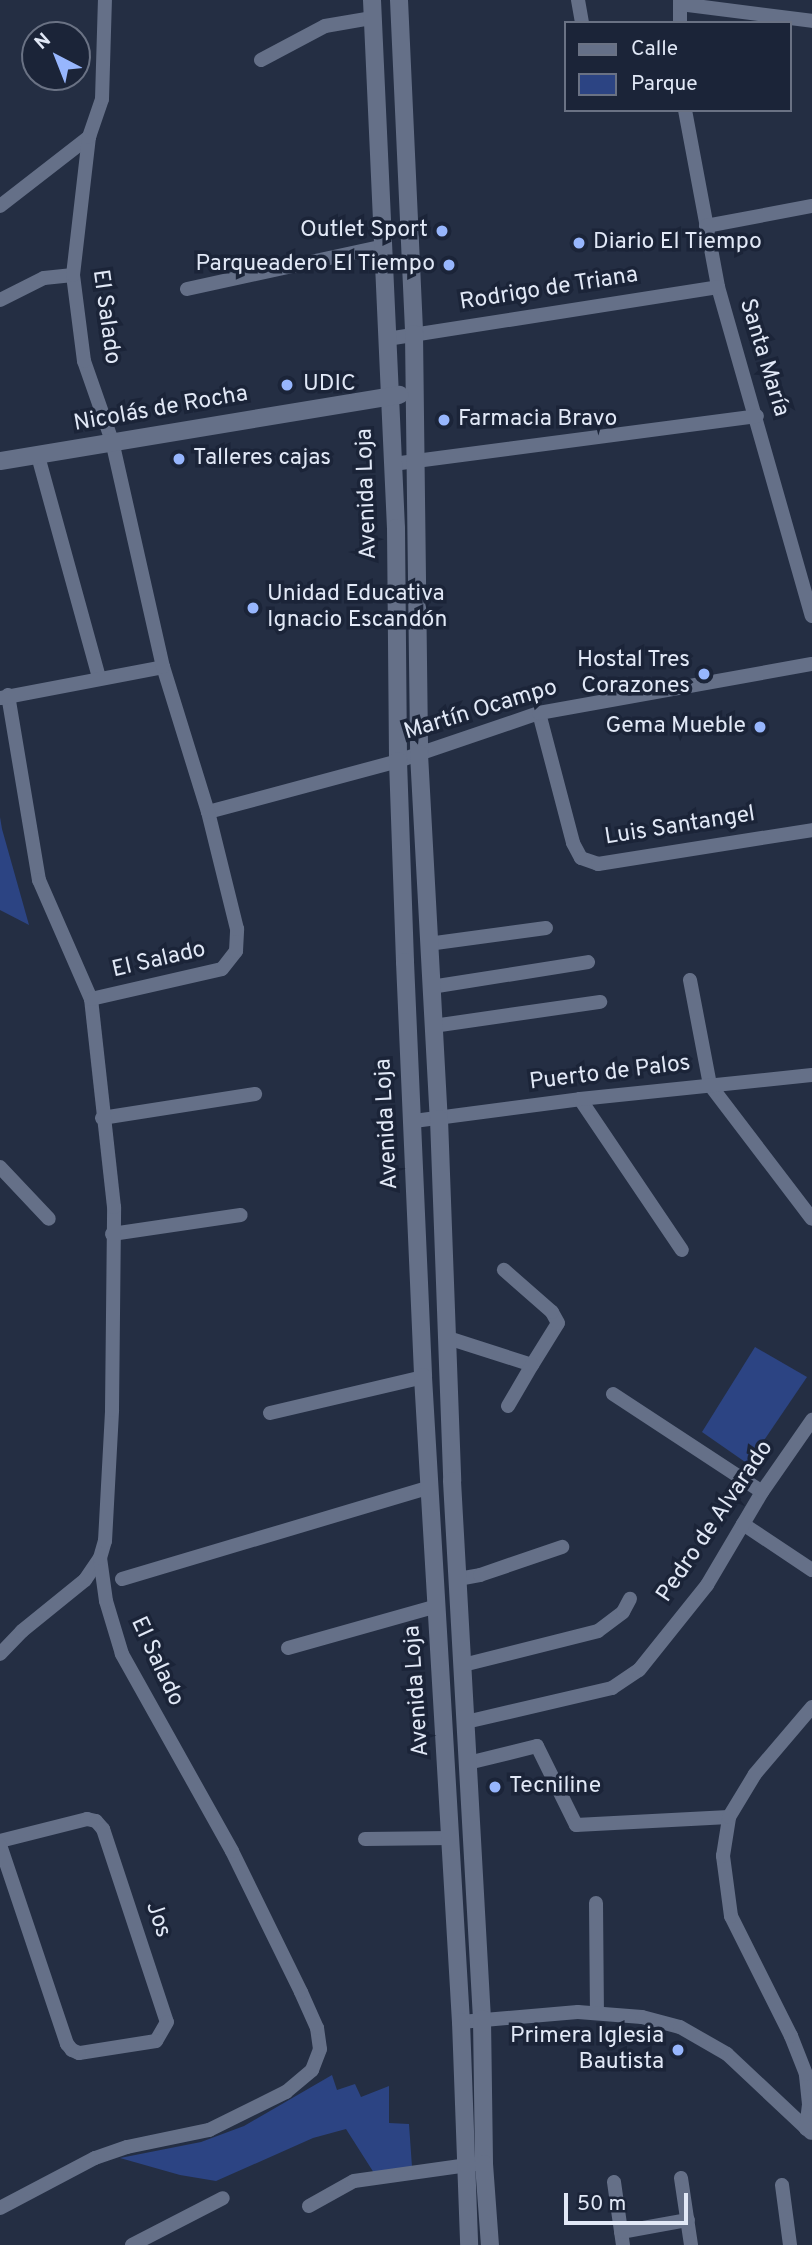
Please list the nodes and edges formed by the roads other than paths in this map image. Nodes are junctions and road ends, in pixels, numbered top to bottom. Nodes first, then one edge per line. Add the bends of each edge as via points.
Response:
1 (105, 0) edge
2 (399, 0) edge
3 (578, 0) edge
4 (680, 2) edge
5 (372, 9) edge
6 (582, 21) edge
7 (680, 21) edge
8 (812, 21) edge
9 (261, 60) dead end
10 (685, 112) edge
11 (89, 137) junction
12 (0, 206) edge
13 (812, 206) edge
14 (706, 226) junction
15 (384, 246) junction
16 (73, 275) junction
17 (718, 287) junction
18 (187, 289) dead end
19 (0, 300) edge
20 (414, 334) junction
21 (387, 338) junction
22 (414, 393) junction
23 (388, 398) junction
24 (757, 416) junction
25 (112, 441) junction
26 (38, 457) junction
27 (0, 461) edge
28 (415, 461) junction
29 (393, 464) junction
30 (812, 616) edge
31 (812, 664) edge
32 (163, 667) junction
33 (99, 678) junction
34 (4, 697) edge
35 (539, 713) junction
36 (419, 754) junction
37 (398, 761) junction
38 (208, 812) junction
39 (812, 830) edge
40 (546, 928) dead end
41 (428, 944) junction
42 (588, 962) dead end
43 (690, 980) dead end
44 (431, 987) junction
45 (91, 999) junction
46 (600, 1002) dead end
47 (433, 1026) junction
48 (812, 1075) edge
49 (710, 1085) junction
50 (255, 1094) dead end
51 (580, 1099) junction
52 (102, 1118) junction
53 (439, 1119) junction
54 (414, 1121) junction
55 (3, 1175) edge
56 (241, 1215) dead end
57 (49, 1219) dead end
58 (812, 1219) edge
59 (112, 1234) junction
60 (682, 1250) dead end
61 (504, 1270) dead end
62 (448, 1338) junction
63 (532, 1365) junction
64 (423, 1377) junction
65 (613, 1394) dead end
66 (508, 1406) dead end
67 (270, 1413) dead end
68 (812, 1420) edge
69 (431, 1487) junction
70 (762, 1492) junction
71 (743, 1524) junction
72 (562, 1547) dead end
73 (100, 1559) junction
74 (812, 1570) edge
75 (122, 1579) dead end
76 (458, 1579) junction
77 (630, 1599) dead end
78 (437, 1606) junction
79 (288, 1648) dead end
80 (0, 1654) edge
81 (463, 1665) junction
82 (812, 1707) edge
83 (466, 1722) junction
84 (468, 1763) junction
85 (729, 1817) junction
86 (451, 1838) junction
87 (365, 1839) dead end
88 (0, 1843) edge
89 (596, 1903) dead end
90 (597, 2013) junction
91 (482, 2019) junction
92 (461, 2022) junction
93 (809, 2131) edge
94 (475, 2164) junction
95 (681, 2178) dead end
96 (614, 2182) dead end
97 (782, 2185) dead end
98 (223, 2198) dead end
99 (309, 2206) dead end
100 (0, 2208) edge
101 (688, 2220) junction
102 (622, 2239) edge
103 (132, 2245) edge
104 (469, 2245) edge
105 (490, 2245) edge
106 (691, 2245) edge
107 (790, 2245) edge

1 - 11 street, El Salado via 102,99
2 - 20 main road, Avenida Loja
3 - 6 street
4 - 7 street
4 - 8 street
5 - 9 street via 325,26
5 - 15 main road, Avenida Loja
10 - 14 street, Santa María
11 - 12 street
11 - 16 street, El Salado
13 - 14 street
14 - 17 street, Santa María
15 - 18 street
15 - 21 main road, Avenida Loja
16 - 19 street via 44,278
16 - 25 street, El Salado via 84,360
17 - 20 street, Rodrigo de Triana
17 - 24 street, Santa María
20 - 21 street, Rodrigo de Triana
20 - 22 main road, Avenida Loja
21 - 23 main road, Avenida Loja
22 - 23 main road, Nicolás de Rocha
22 - 28 main road, Avenida Loja
23 - 25 main road, Nicolás de Rocha
23 - 29 main road, Avenida Loja
24 - 28 street
24 - 30 street, Santa María
25 - 26 main road, Nicolás de Rocha
25 - 32 street, El Salado
26 - 27 main road, Nicolás de Rocha
26 - 33 street
28 - 29 street
28 - 36 main road, Avenida Loja
29 - 37 main road, Avenida Loja
31 - 35 street, Martín Ocampo
32 - 33 street
32 - 38 street, El Salado
33 - 34 street
34 - 45 street via 39,880
35 - 36 street, Martín Ocampo
35 - 39 street, Luis Santangel via 573,843 581,858 598,863
36 - 37 street, Martín Ocampo
36 - 41 main road, Avenida Loja
37 - 38 street, Martín Ocampo
37 - 54 main road, Avenida Loja
38 - 45 street, El Salado via 237,929 236,951 222,969 198,977
40 - 41 street
41 - 44 main road, Avenida Loja
42 - 44 street
43 - 49 street
44 - 47 main road, Avenida Loja
45 - 52 street, El Salado
46 - 47 street
47 - 53 main road, Avenida Loja
48 - 49 street, Puerto de Palos
49 - 51 street, Puerto de Palos
49 - 58 street
50 - 52 street
51 - 53 street, Puerto de Palos
51 - 60 street
52 - 59 street, El Salado via 114,1207
53 - 54 street, Puerto de Palos
53 - 62 main road, Avenida Loja
54 - 64 main road, Avenida Loja
55 - 57 street
56 - 59 street
59 - 73 street, El Salado via 112,1410 105,1541
61 - 63 street via 545,1305 558,1323
62 - 63 street
62 - 76 main road, Avenida Loja
63 - 66 street
64 - 67 street
64 - 69 main road, Avenida Loja
65 - 70 street
68 - 70 street, Pedro de Alvarado
69 - 75 street
69 - 78 main road, Avenida Loja
70 - 71 street, Pedro de Alvarado
71 - 74 street
71 - 83 street, Pedro de Alvarado via 707,1585 639,1670 603,1691
72 - 76 street
73 - 80 street via 85,1580
73 - 100 street, El Salado via 106,1601 122,1654 227,1843 301,1992 317,2028 320,2056 293,2087 216,2127 106,2153
76 - 81 main road, Avenida Loja
77 - 81 street via 623,1612 598,1631
78 - 79 street
78 - 86 main road, Avenida Loja
81 - 83 main road, Avenida Loja
82 - 85 street via 755,1774
83 - 84 main road, Avenida Loja
84 - 85 street via 537,1746 576,1825
84 - 91 main road, Avenida Loja
85 - 93 street via 723,1856 731,1916 801,2059 809,2087
86 - 87 street
86 - 92 main road, Avenida Loja
88 - 88 street, Jos via 67,2043 79,2053 156,2040 167,2022 103,1829 87,1819
89 - 90 street
90 - 91 street
90 - 93 street via 642,2017 696,2034 727,2054
91 - 92 street
91 - 94 main road, Avenida Loja
92 - 94 main road, Avenida Loja
94 - 99 street via 354,2181
94 - 104 main road, Avenida Loja
94 - 105 main road, Avenida Loja
95 - 101 street
96 - 102 street
97 - 107 street
98 - 103 street
101 - 102 street
101 - 106 street

